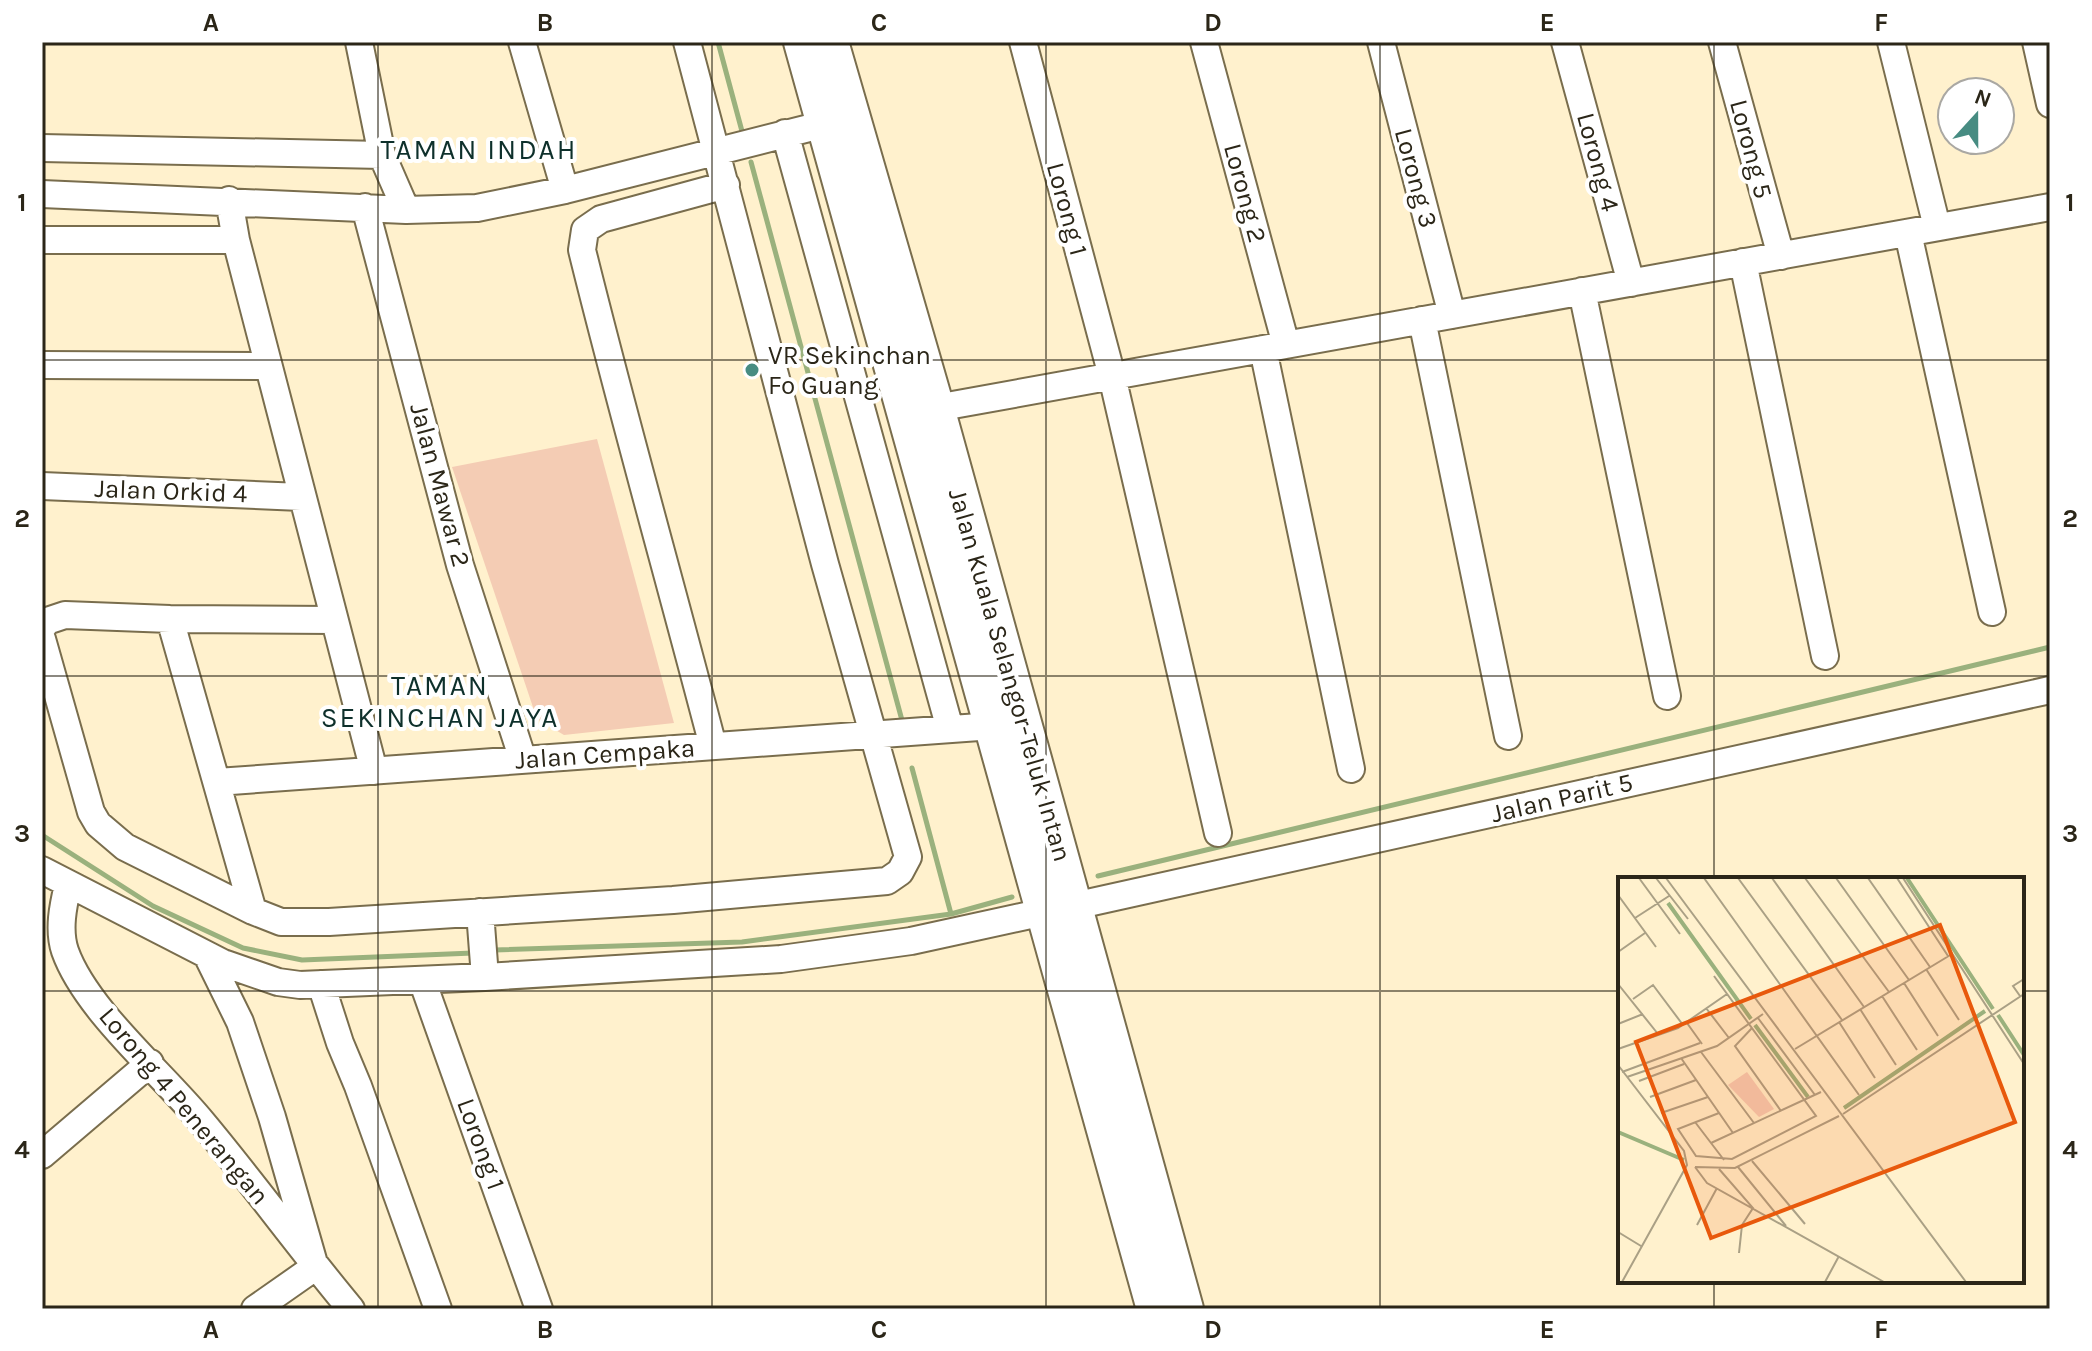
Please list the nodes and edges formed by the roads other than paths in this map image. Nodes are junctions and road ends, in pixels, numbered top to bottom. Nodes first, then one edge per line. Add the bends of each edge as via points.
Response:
1 (359, 42) edge
2 (522, 42) edge
3 (687, 42) edge
4 (802, 42) edge
5 (830, 42) edge
6 (1023, 42) edge
7 (1204, 42) edge
8 (1381, 42) edge
9 (1565, 42) edge
10 (1722, 42) edge
11 (1891, 42) edge
12 (2036, 42) edge
13 (2050, 104) edge
14 (825, 124) junction
15 (785, 133) junction
16 (42, 148) edge
17 (717, 150) junction
18 (382, 155) junction
19 (726, 185) junction
20 (565, 190) junction
21 (42, 194) edge
22 (229, 200) junction
23 (365, 207) junction
24 (2050, 207) edge
25 (406, 210) junction
26 (1937, 227) junction
27 (1908, 233) junction
28 (42, 240) edge
29 (236, 240) junction
30 (1781, 256) junction
31 (1743, 262) junction
32 (1631, 283) junction
33 (1582, 291) junction
34 (1452, 315) junction
35 (1422, 320) junction
36 (1274, 347) junction
37 (42, 365) edge
38 (268, 366) junction
39 (1112, 376) junction
40 (936, 408) junction
41 (42, 486) edge
42 (301, 497) junction
43 (1992, 612) dead end
44 (170, 619) junction
45 (334, 620) junction
46 (42, 628) edge
47 (42, 639) edge
48 (1825, 656) dead end
49 (2050, 690) edge
50 (1667, 696) dead end
51 (993, 726) junction
52 (950, 729) junction
53 (873, 735) junction
54 (1508, 736) dead end
55 (713, 746) junction
56 (523, 760) junction
57 (1351, 769) dead end
58 (374, 771) junction
59 (217, 782) junction
60 (1218, 833) dead end
61 (42, 870) edge
62 (68, 885) junction
63 (1059, 909) junction
64 (253, 911) junction
65 (480, 912) junction
66 (207, 955) junction
67 (485, 977) junction
68 (422, 980) junction
69 (321, 984) junction
70 (150, 1063) junction
71 (42, 1155) edge
72 (315, 1267) junction
73 (255, 1309) edge
74 (351, 1309) edge
75 (438, 1309) edge
76 (539, 1309) edge
77 (1155, 1309) edge
78 (1185, 1309) edge

1 - 18 street
2 - 20 street
3 - 17 street
4 - 14 highway, Jalan Kuala Selangor-Teluk Intan
5 - 40 highway, Jalan Kuala Selangor-Teluk Intan
6 - 39 street, Lorong 1
7 - 36 street, Lorong 2
8 - 34 street, Lorong 3
9 - 32 street, Lorong 4
10 - 30 street, Lorong 5
11 - 26 street
12 - 13 street
14 - 15 street
14 - 51 highway, Jalan Kuala Selangor-Teluk Intan
15 - 17 street
15 - 52 street
16 - 18 street
17 - 19 street
17 - 20 street
18 - 25 street
19 - 53 street
19 - 55 street via 601,219 585,230 582,250
20 - 25 street via 477,208
21 - 22 street
22 - 23 street
22 - 29 street
23 - 25 street
23 - 56 street, Jalan Mawar 2 via 460,565
24 - 26 street
26 - 27 street
27 - 30 street
27 - 43 street
28 - 29 street
29 - 38 street
30 - 31 street
31 - 32 street
31 - 48 street
32 - 33 street
33 - 34 street
33 - 50 street
34 - 35 street
35 - 36 street
35 - 54 street
36 - 39 street
36 - 57 street, Lorong 2
37 - 38 street
38 - 42 street
39 - 40 street
39 - 60 street, Lorong 1
40 - 63 highway, Jalan Kuala Selangor-Teluk Intan
41 - 42 street, Jalan Orkid 4
42 - 45 street
44 - 45 street
44 - 46 street via 65,615
44 - 59 street
45 - 58 street
47 - 64 street via 98,824 125,847
49 - 63 street, Jalan Parit 5
51 - 52 street, Jalan Cempaka
51 - 63 highway, Jalan Kuala Selangor-Teluk Intan
52 - 53 street, Jalan Cempaka
53 - 55 street, Jalan Cempaka
53 - 65 street via 908,857 887,881
55 - 56 street, Jalan Cempaka
56 - 58 street, Jalan Cempaka
58 - 59 street, Jalan Cempaka
59 - 64 street
61 - 62 street, Jalan Parit 5
62 - 66 street, Jalan Parit 5
62 - 70 street, Lorong 4 Penerangan via 62,913 64,949 100,1009
63 - 67 street, Jalan Parit 5 via 911,941 781,959
63 - 77 highway, Jalan Kuala Selangor-Teluk Intan
63 - 78 highway, Jalan Kuala Selangor-Teluk Intan
64 - 65 street via 281,922 305,923
65 - 67 street
66 - 69 street, Jalan Parit 5 via 278,982
66 - 72 street via 252,1056
67 - 68 street, Jalan Parit 5
68 - 69 street, Jalan Parit 5
68 - 76 street, Lorong 1
69 - 75 street
70 - 71 street
70 - 72 street, Lorong 4 Penerangan
72 - 73 street
72 - 74 street, Lorong 4 Penerangan

